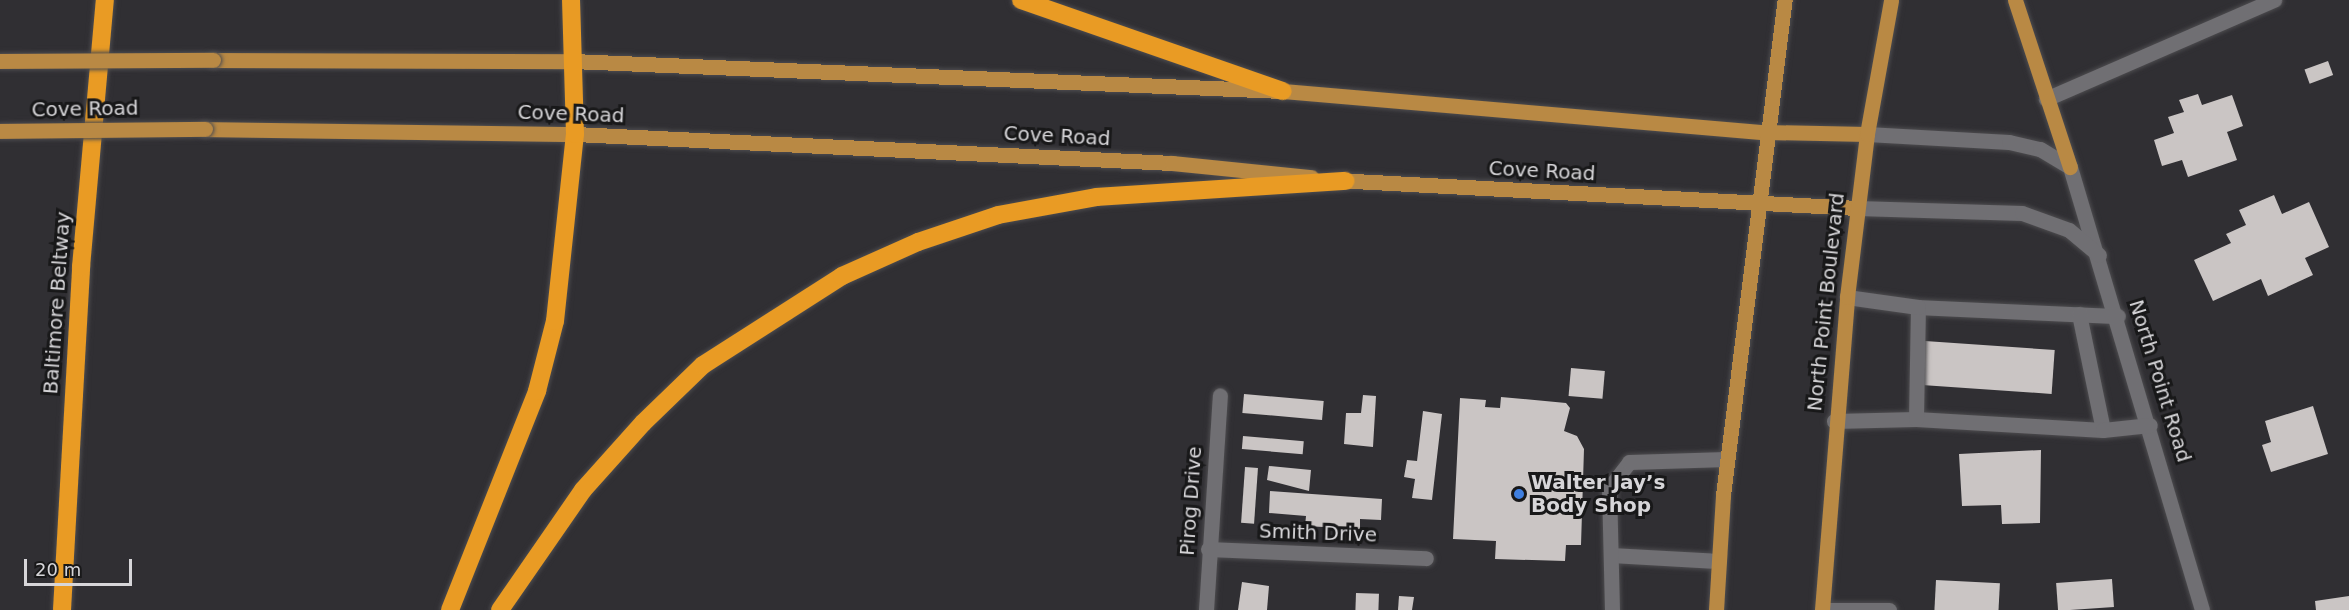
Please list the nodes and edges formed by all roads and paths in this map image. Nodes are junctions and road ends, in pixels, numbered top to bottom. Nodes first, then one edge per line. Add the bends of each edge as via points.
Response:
1 (105, 0) edge
2 (571, 0) edge
3 (1021, 0) edge
4 (1785, 0) edge
5 (1891, 0) edge
6 (2015, 0) edge
7 (2274, 0) edge
8 (572, 61) junction
9 (0, 62) edge
10 (1283, 91) junction
11 (2046, 99) junction
12 (0, 131) edge
13 (1766, 132) junction
14 (575, 134) junction
15 (1867, 134) junction
16 (2070, 167) junction
17 (1345, 181) junction
18 (1756, 204) junction
19 (1857, 208) junction
20 (2099, 255) junction
21 (1847, 297) junction
22 (1918, 307) junction
23 (2079, 314) junction
24 (2118, 316) junction
25 (1220, 395) dead end
26 (1916, 419) junction
27 (1834, 421) junction
28 (2150, 425) junction
29 (2103, 430) junction
30 (1727, 459) junction
31 (1208, 549) junction
32 (1611, 555) junction
33 (1426, 558) dead end
34 (1719, 561) junction
35 (62, 610) edge
36 (450, 610) edge
37 (500, 610) edge
38 (1206, 610) edge
39 (1612, 610) edge
40 (1716, 610) edge
41 (1822, 610) edge
42 (1889, 610) edge
43 (2202, 610) edge

1 - 35 highway, Baltimore Beltway via 81,267
2 - 8 highway
3 - 10 highway
4 - 13 main road
5 - 15 main road, North Point Boulevard
6 - 11 main road
7 - 11 street
8 - 9 main road, bridge
8 - 10 main road
8 - 14 highway
10 - 13 main road
11 - 16 main road
12 - 14 main road, Cove Road, bridge via 205,129
13 - 15 main road
13 - 18 main road
14 - 17 main road, Cove Road via 1172,163
14 - 36 highway via 555,321 537,391
15 - 16 street via 2009,142 2040,149
15 - 19 main road, North Point Boulevard
16 - 20 street, North Point Road
17 - 18 main road, Cove Road
17 - 37 highway via 1097,197 998,215 918,242 842,276 703,365 643,423 583,490
18 - 19 main road, Cove Road
18 - 30 main road
19 - 20 street, Cove Road via 2022,213 2068,230
19 - 21 main road, North Point Boulevard
20 - 24 street, North Point Road
21 - 22 street
21 - 27 main road, North Point Boulevard
22 - 23 street
22 - 26 street
23 - 24 street
23 - 29 street
24 - 28 street, North Point Road
25 - 31 street, Pirog Drive
26 - 27 street
26 - 29 street
27 - 41 main road, North Point Boulevard
28 - 29 street
28 - 43 street, North Point Road
30 - 32 street via 1629,462 1609,488
30 - 34 main road
31 - 33 street, Smith Drive
31 - 38 street, Pirog Drive
32 - 34 street
32 - 39 street
34 - 40 main road
41 - 42 street

